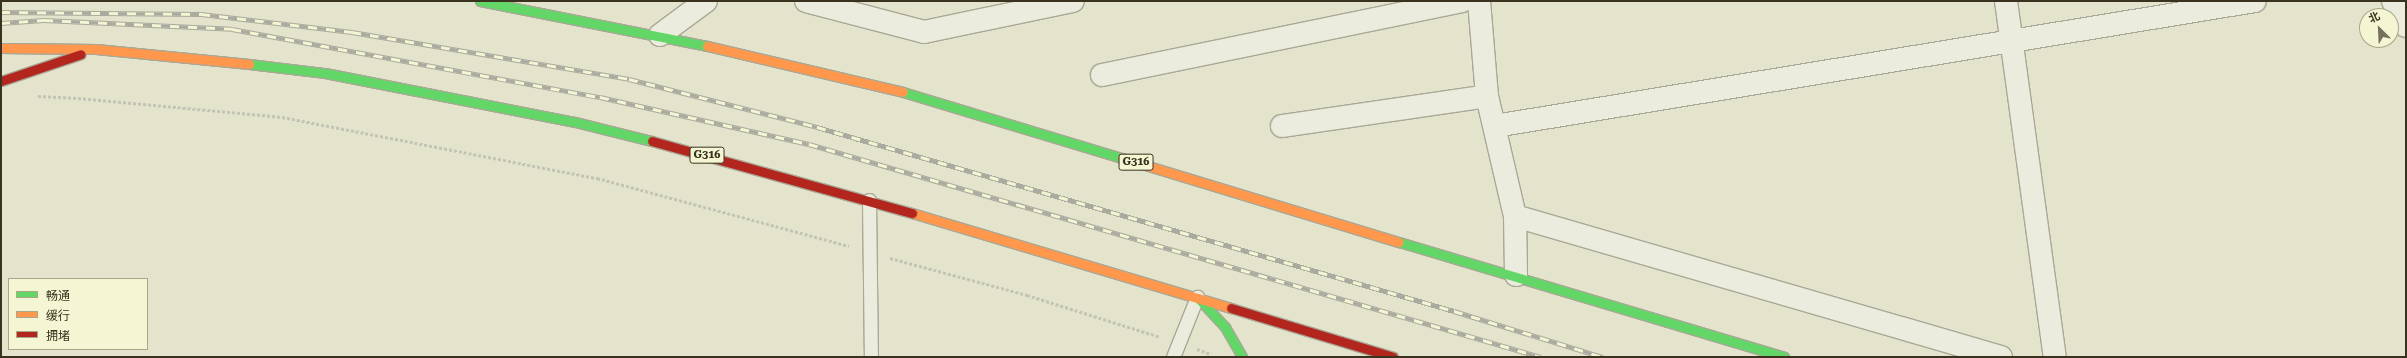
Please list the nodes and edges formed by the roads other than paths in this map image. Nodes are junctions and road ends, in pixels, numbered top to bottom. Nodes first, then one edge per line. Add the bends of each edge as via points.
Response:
1 (480, 1) edge
2 (706, 1) edge
3 (806, 1) edge
4 (1073, 1) edge
5 (1461, 1) edge
6 (1479, 1) edge
7 (2006, 1) edge
8 (2255, 1) edge
9 (2393, 1) edge
10 (2406, 26) edge
11 (660, 35) junction
12 (2013, 40) junction
13 (1, 48) edge
14 (96, 49) junction
15 (1102, 75) dead end
16 (1, 81) edge
17 (1487, 96) junction
18 (1282, 126) dead end
19 (1495, 126) junction
20 (869, 200) junction
21 (1515, 216) junction
22 (1516, 275) junction
23 (1197, 297) junction
24 (871, 357) edge
25 (1173, 357) edge
26 (1242, 357) edge
27 (1393, 357) edge
28 (1784, 357) edge
29 (2001, 357) edge
30 (2055, 357) edge

1 - 11 highway, G316
2 - 11 street
3 - 4 street via 924,32
5 - 15 street
6 - 17 street
7 - 12 street
8 - 12 street
9 - 10 street
11 - 22 highway, G316 via 901,92
12 - 19 street
12 - 30 street
13 - 14 highway, G316
14 - 16 highway
14 - 20 highway, G316 via 221,60 333,74 575,122 698,152
17 - 18 street
17 - 19 street
19 - 21 street
20 - 23 highway, G316
20 - 24 lane
21 - 22 street
21 - 29 street
22 - 28 highway, G316
23 - 25 lane
23 - 26 highway via 1225,327
23 - 27 highway, G316

